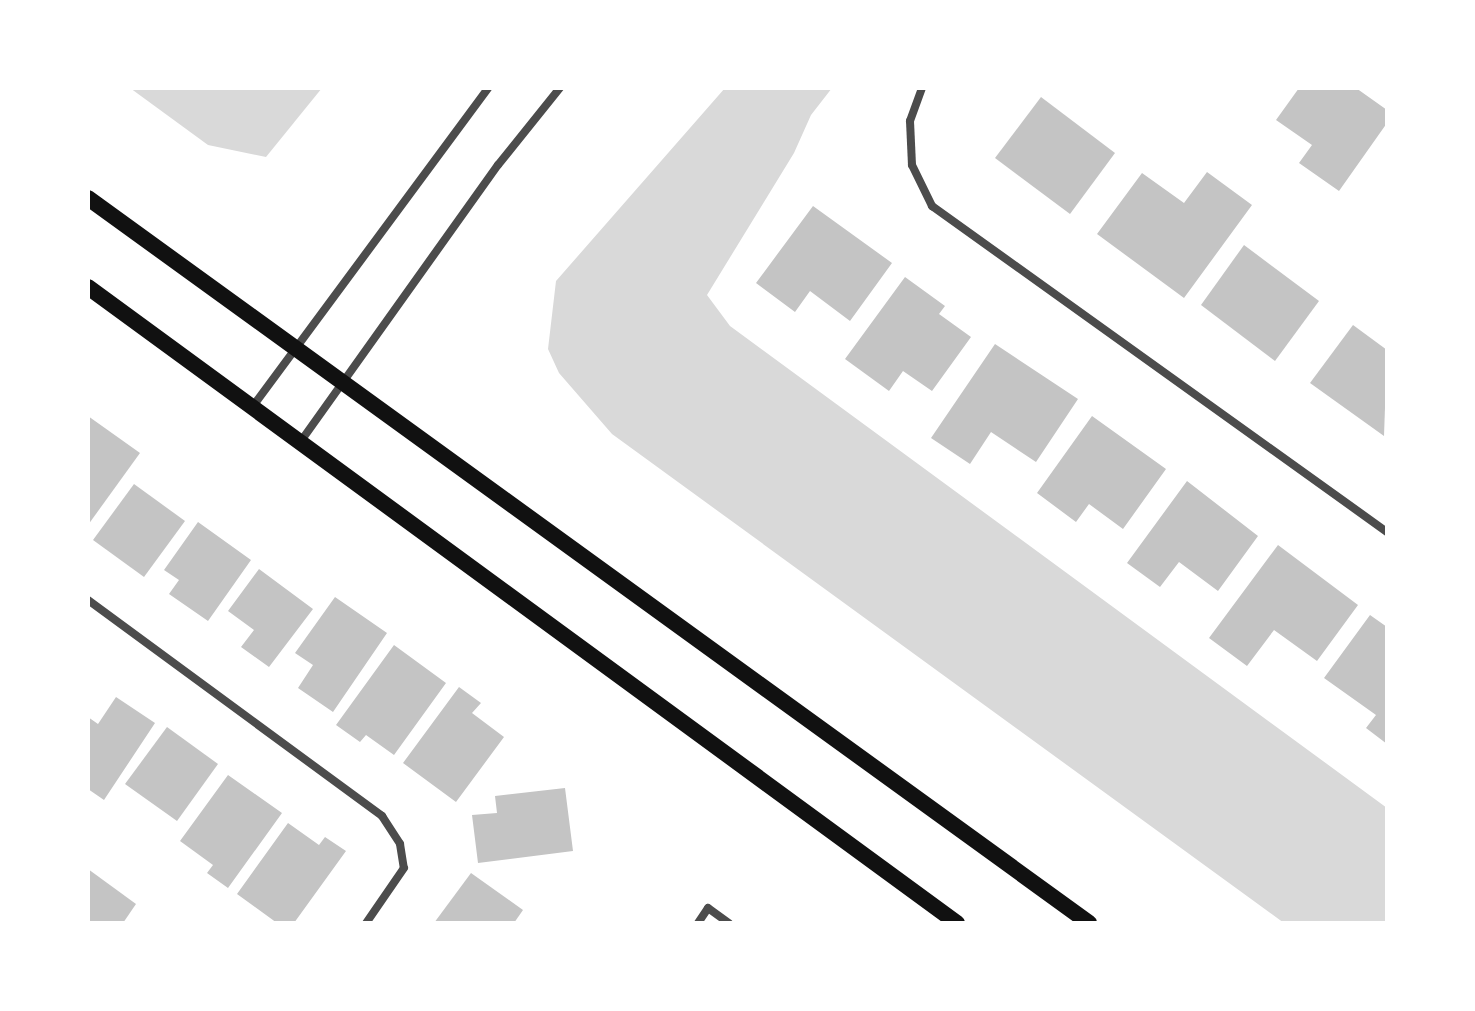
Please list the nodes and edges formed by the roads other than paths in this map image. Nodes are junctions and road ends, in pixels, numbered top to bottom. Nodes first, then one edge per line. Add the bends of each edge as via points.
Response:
1 (488, 88) edge
2 (560, 88) edge
3 (922, 88) edge
4 (88, 198) edge
5 (88, 287) edge
6 (295, 348) junction
7 (342, 383) junction
8 (253, 406) junction
9 (301, 441) junction
10 (1387, 532) edge
11 (88, 600) edge
12 (366, 923) edge
13 (698, 923) edge
14 (729, 923) edge
15 (957, 923) edge
16 (1089, 923) edge

1 - 6 street
2 - 7 street
3 - 10 street via 910,121 912,165 932,206
4 - 6 main road
5 - 8 main road
6 - 7 main road
6 - 8 street
7 - 9 street
7 - 16 main road
8 - 9 main road
9 - 15 main road
11 - 12 street via 382,816 400,844 404,868
13 - 14 street via 708,908

